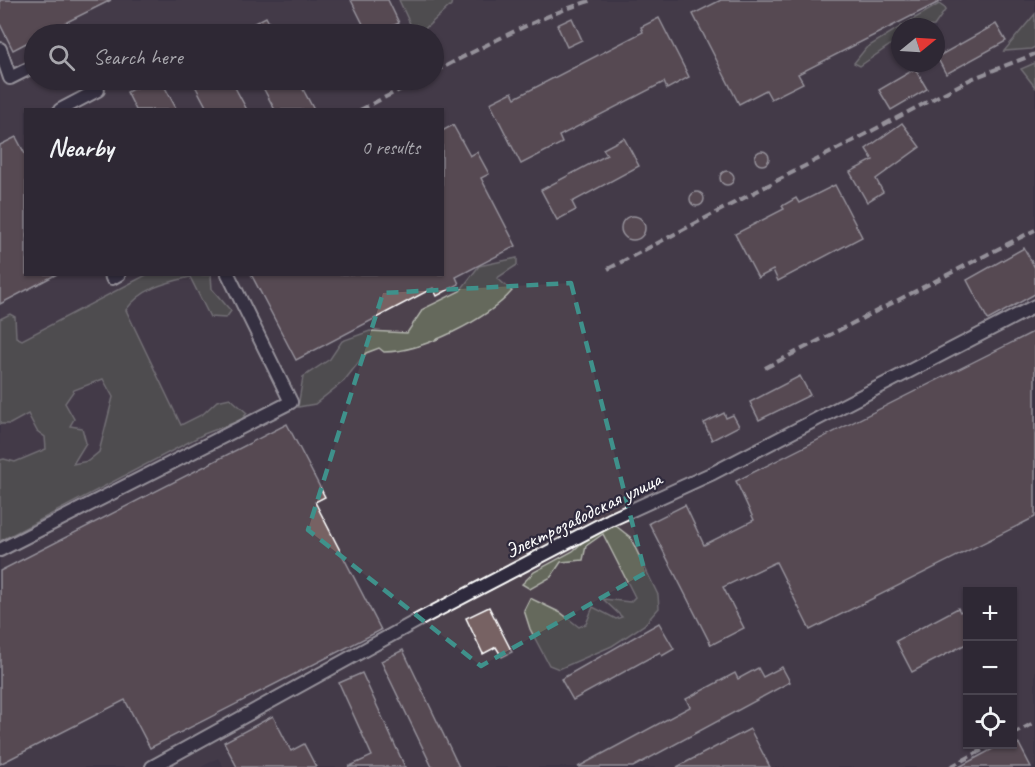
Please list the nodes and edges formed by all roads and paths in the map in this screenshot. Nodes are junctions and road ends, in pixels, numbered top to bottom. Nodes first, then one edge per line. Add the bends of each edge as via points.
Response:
1 (0, 50) edge
2 (24, 71) edge
3 (98, 90) edge
4 (64, 108) edge
5 (229, 276) edge
6 (1035, 306) edge
7 (0, 550) edge
8 (152, 767) edge

1 - 2 street via 10,78
3 - 4 street
5 - 7 street via 291,402
6 - 8 street, Электрозаводская улица via 424,617

